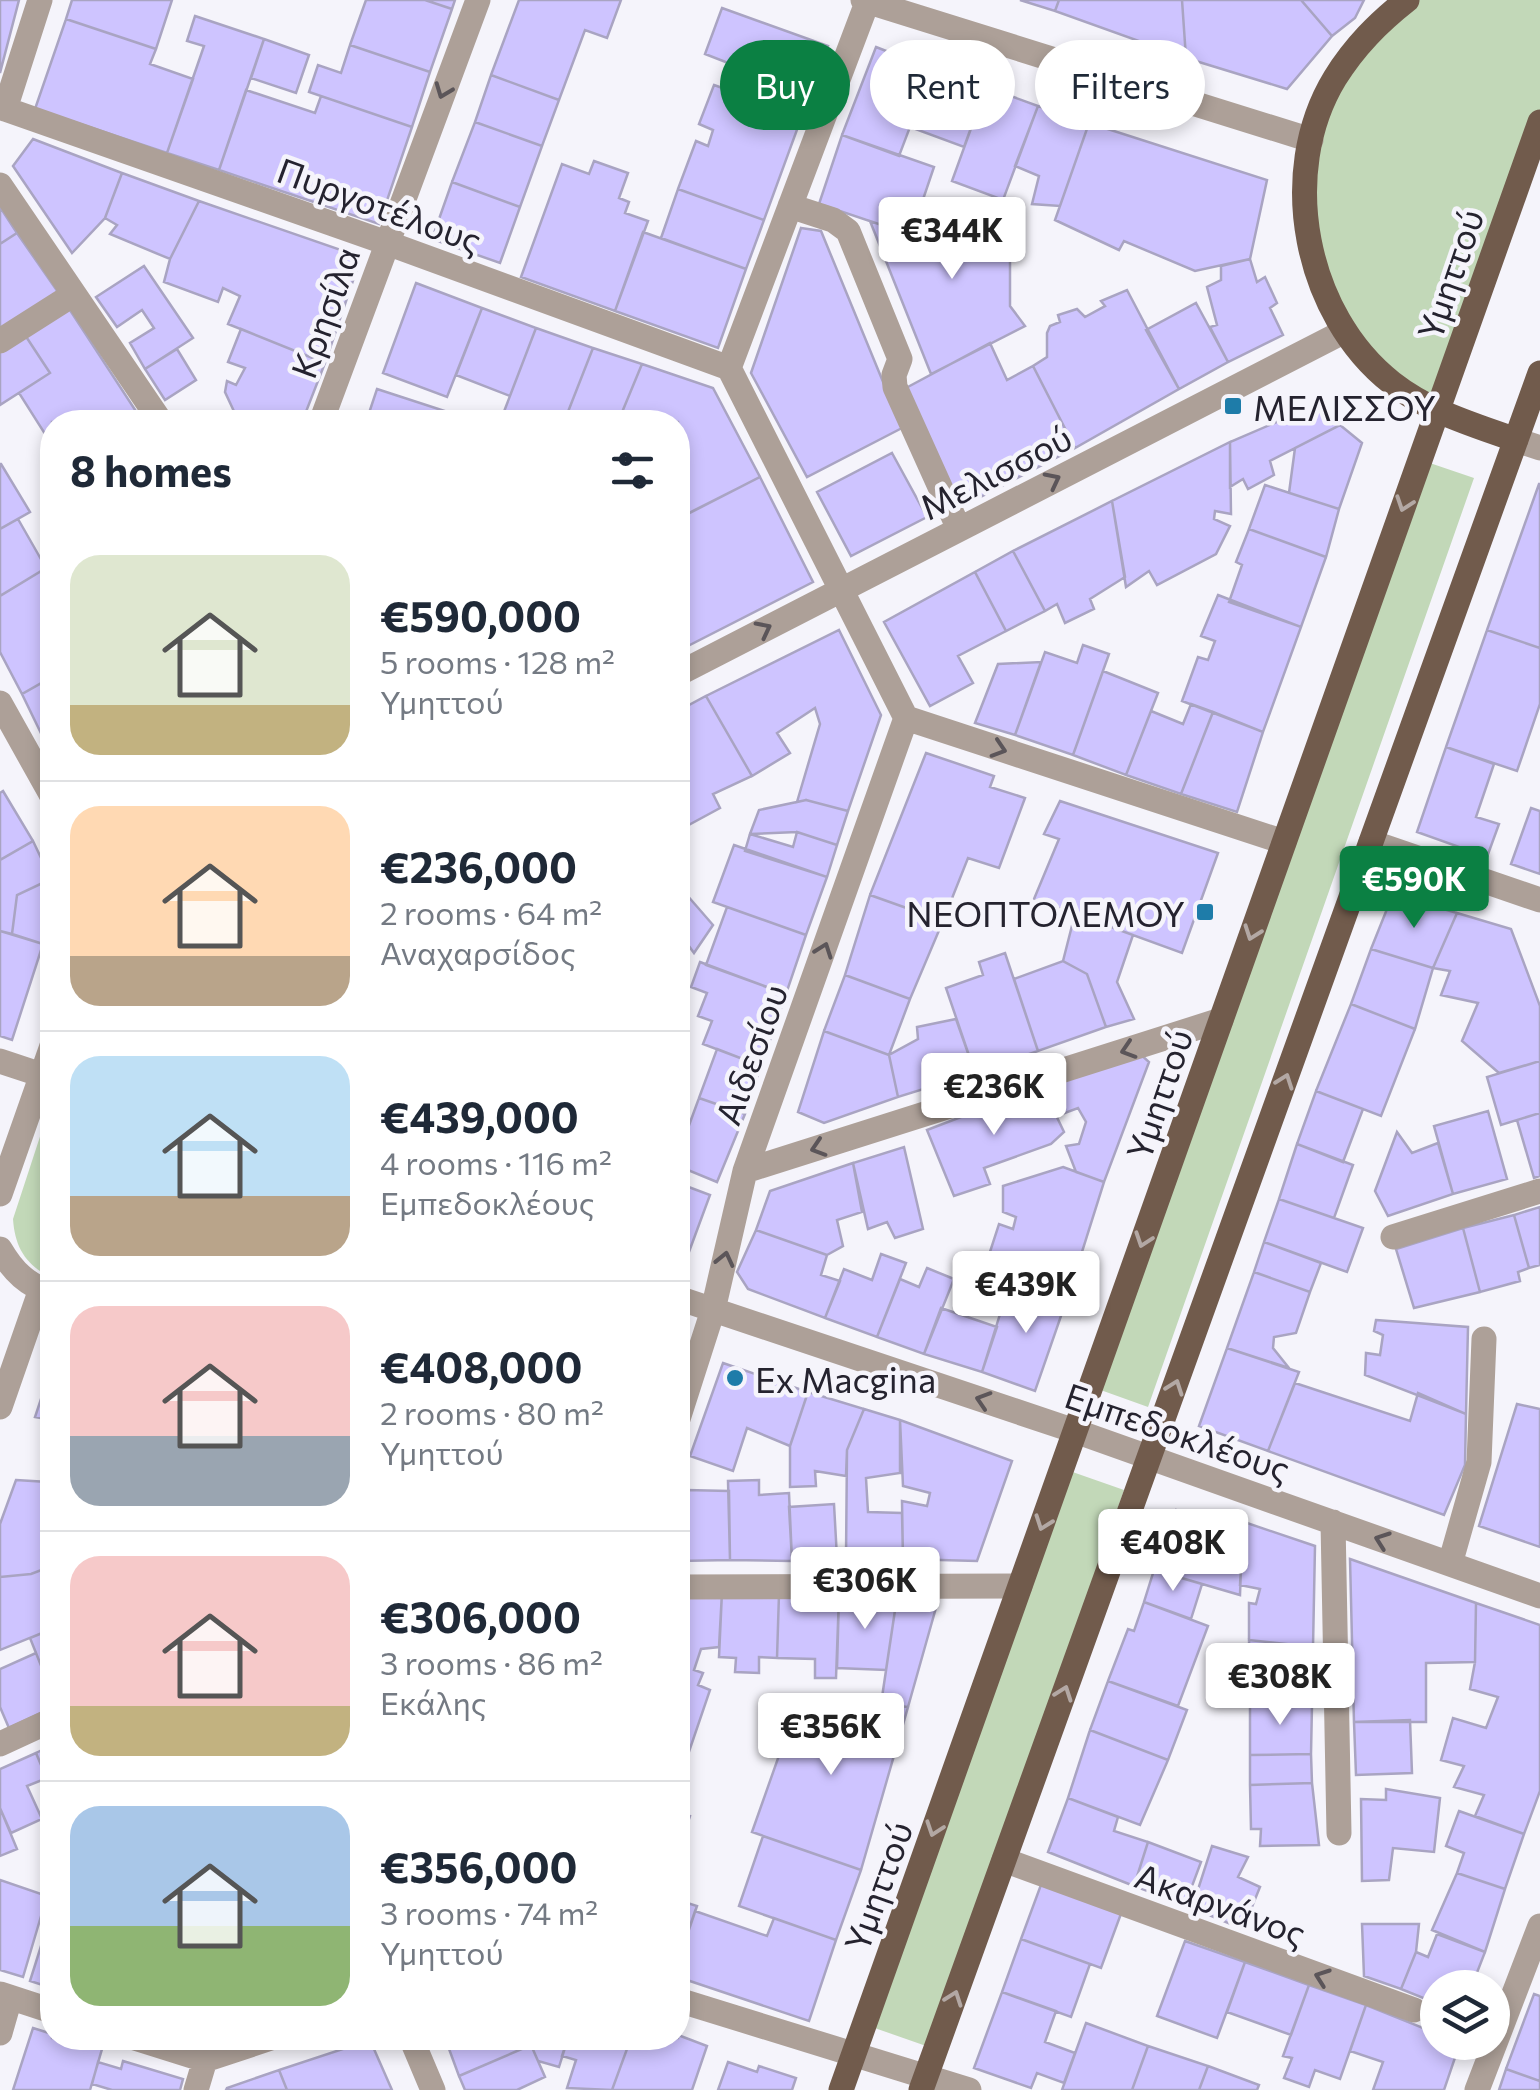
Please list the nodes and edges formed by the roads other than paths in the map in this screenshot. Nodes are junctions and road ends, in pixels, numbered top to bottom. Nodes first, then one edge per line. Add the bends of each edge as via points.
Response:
1 (40, 0) edge
2 (478, 0) edge
3 (866, 0) edge
4 (1407, 0) edge
5 (3, 110) edge
6 (1540, 122) edge
7 (1311, 140) junction
8 (0, 185) edge
9 (790, 206) junction
10 (848, 231) junction
11 (878, 241) dead end
12 (386, 242) junction
13 (74, 294) junction
14 (1345, 331) junction
15 (0, 341) edge
16 (729, 368) junction
17 (1540, 373) edge
18 (154, 410) edge
19 (325, 410) edge
20 (1436, 412) junction
21 (1528, 444) edge
22 (959, 529) junction
23 (843, 589) junction
24 (690, 668) edge
25 (0, 704) edge
26 (906, 718) junction
27 (40, 775) edge
28 (1284, 842) junction
29 (1372, 842) junction
30 (1540, 900) edge
31 (1221, 1020) junction
32 (0, 1061) edge
33 (40, 1075) edge
34 (40, 1082) edge
35 (745, 1171) junction
36 (1540, 1191) edge
37 (0, 1194) edge
38 (1393, 1236) dead end
39 (0, 1249) edge
40 (40, 1287) edge
41 (690, 1302) edge
42 (40, 1309) edge
43 (713, 1310) junction
44 (1484, 1340) dead end
45 (690, 1382) edge
46 (0, 1407) edge
47 (1075, 1431) junction
48 (1150, 1457) junction
49 (1334, 1522) junction
50 (1450, 1564) junction
51 (690, 1586) edge
52 (1020, 1586) junction
53 (1540, 1596) edge
54 (40, 1726) edge
55 (0, 1744) edge
56 (1339, 1833) dead end
57 (1004, 1860) junction
58 (1540, 1926) edge
59 (5, 1996) edge
60 (690, 2004) edge
61 (40, 2008) edge
62 (1414, 2010) dead end
63 (0, 2033) edge
64 (173, 2050) edge
65 (235, 2050) edge
66 (417, 2050) edge
67 (855, 2052) junction
68 (205, 2060) junction
69 (924, 2082) edge
70 (196, 2090) edge
71 (434, 2090) edge
72 (842, 2090) edge
73 (969, 2090) edge
74 (1478, 2090) edge

1 - 5 street
2 -> 12 street, Κρησίλα
3 - 7 street
3 - 9 street
4 - 7 main road via 1368,32 1333,81
5 - 12 street, Πυργοτέλους
6 - 20 main road, Υμηττού
7 - 14 main road via 1304,200 1314,264
8 - 13 street
9 - 10 street
9 - 16 street
10 - 11 street
10 - 22 street via 911,355 894,375 896,388
12 - 16 street, Πυργοτέλους
12 - 19 street, Κρησίλα
13 - 15 street
13 - 18 street
14 - 20 main road via 1392,383
22 -> 14 street, Μελισσού
16 - 23 street
17 - 21 main road
20 - 21 main road
20 -> 28 main road, Υμηττού
21 - 29 main road
22 - 23 street, Μελισσού
24 -> 23 street, Μελισσού
23 - 26 street
25 - 27 street
26 -> 28 street
35 -> 26 street, Αιδεσίου
28 -> 31 main road, Υμηττού
29 - 30 street
48 -> 29 main road
31 -> 35 street
31 -> 47 main road, Υμηττού
32 - 33 street
34 - 37 street
43 -> 35 street, Αιδεσίου
36 - 38 street
39 - 40 street via 13,1270
41 - 43 street, Εμπεδοκλέους
42 - 46 street
43 - 45 street, Αιδεσίου
47 -> 43 street, Εμπεδοκλέους
44 - 50 street via 1480,1462
47 - 48 street, Εμπεδοκλέους
47 -> 52 main road, Υμηττού
48 - 49 street, Εμπεδοκλέους
57 -> 48 main road
50 -> 49 street, Εμπεδοκλέους
49 - 56 street
50 - 53 street, Εμπεδοκλέους
51 - 52 street
52 -> 67 main road, Υμηττού
54 - 55 street
62 -> 57 street, Ακαρνάνος
69 -> 57 main road
58 - 74 street
59 - 61 street
59 - 63 street
60 - 67 street
64 - 68 street
65 - 68 street
66 - 71 street
67 - 69 street
67 - 72 main road, Υμηττού
68 - 70 street
69 - 73 street

